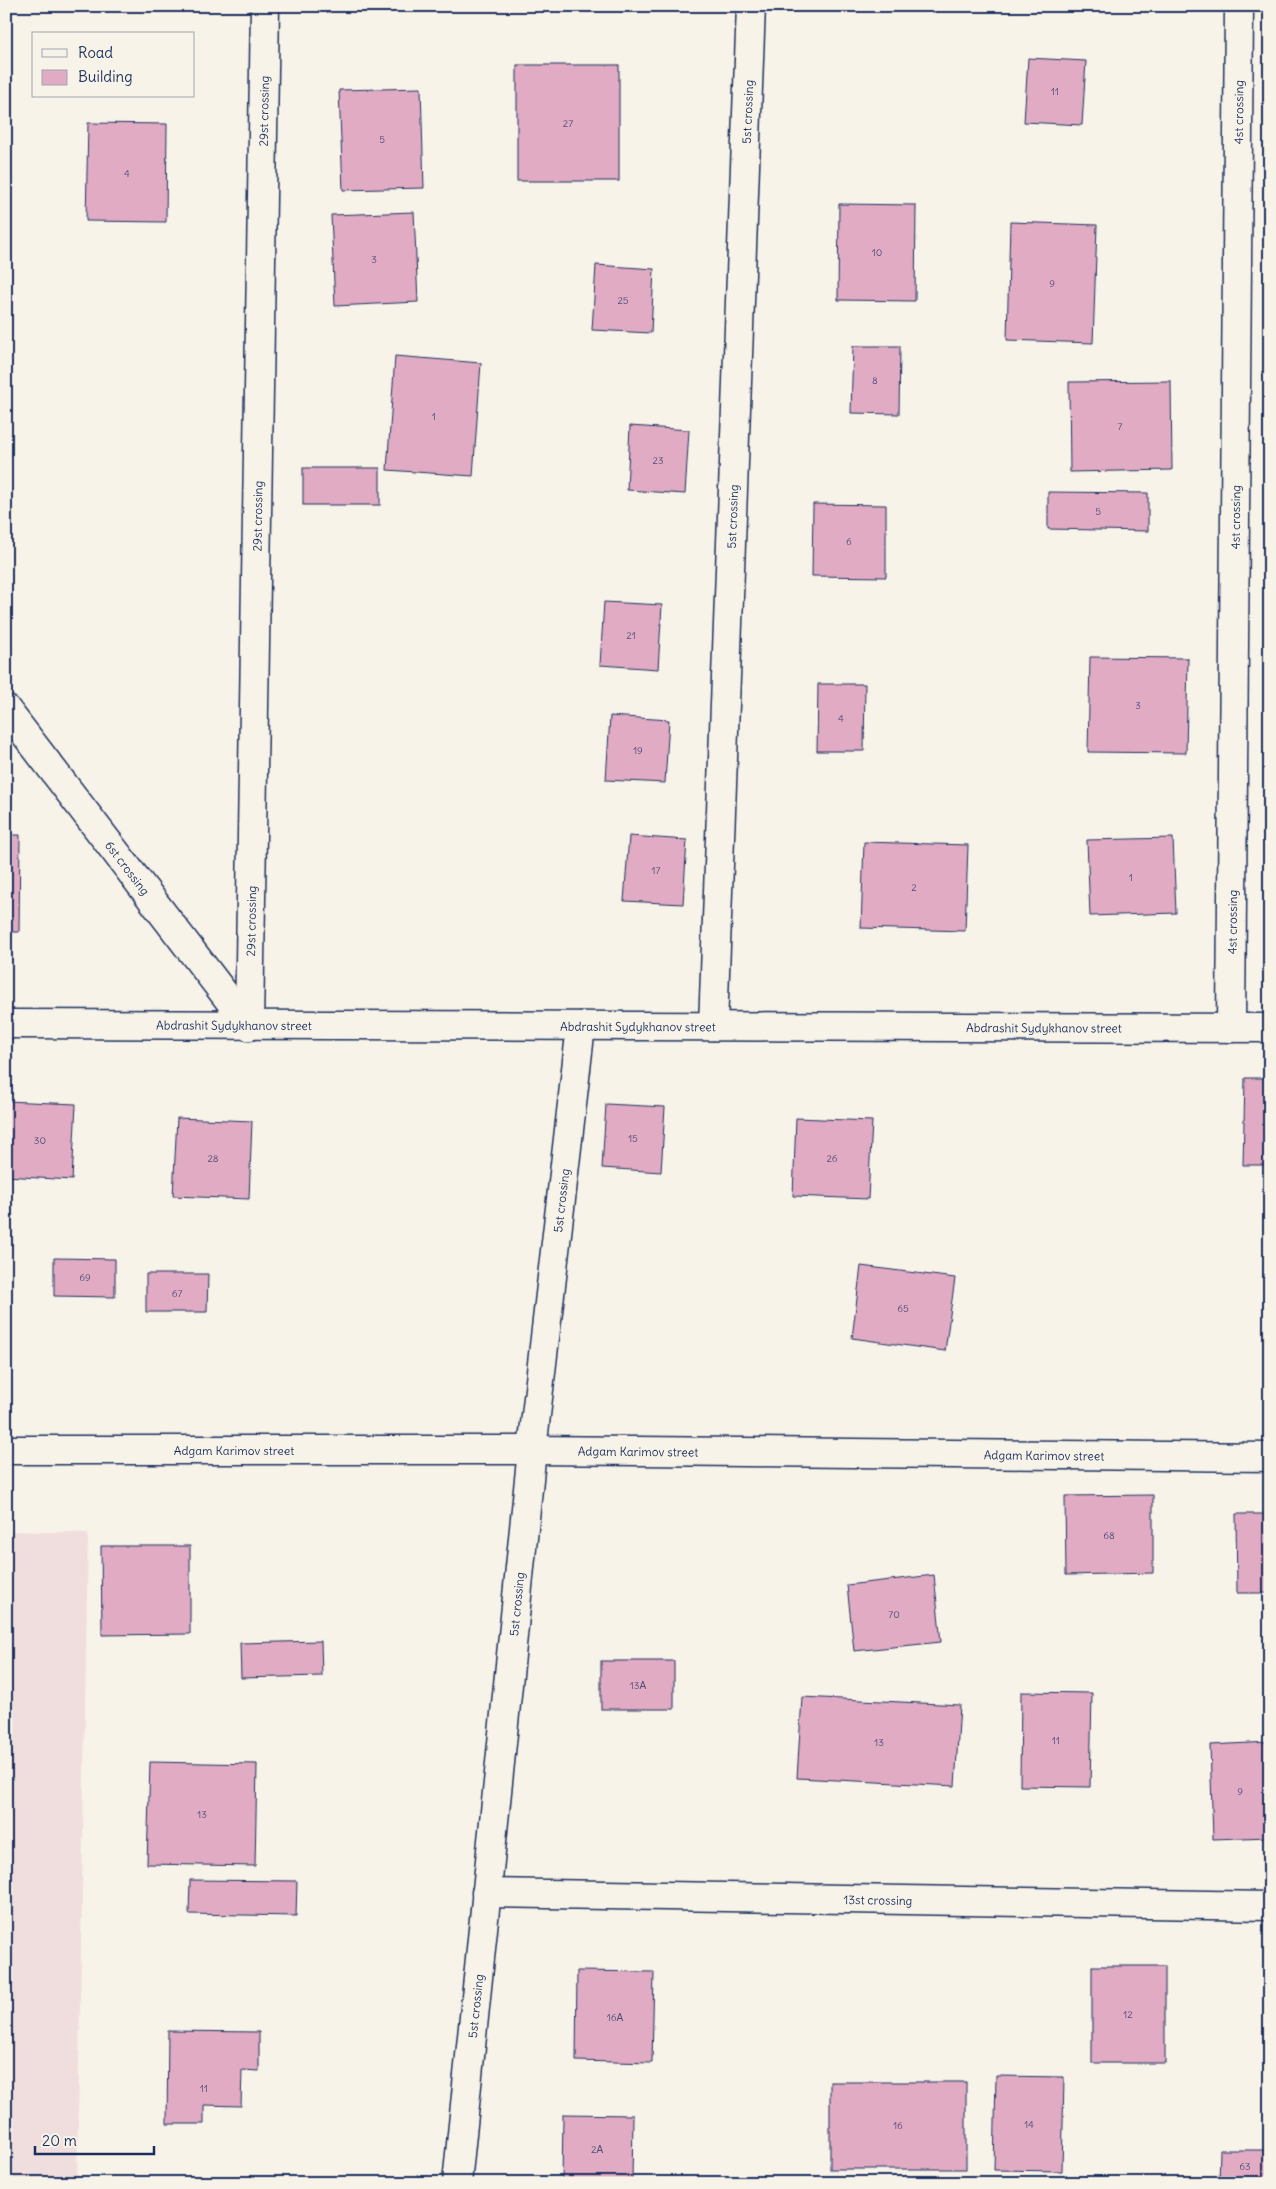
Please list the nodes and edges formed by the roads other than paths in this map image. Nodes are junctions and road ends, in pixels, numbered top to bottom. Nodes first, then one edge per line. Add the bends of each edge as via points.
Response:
1 (265, 6) edge
2 (751, 6) edge
3 (1239, 6) edge
4 (6, 709) edge
5 (6, 1024) edge
6 (249, 1026) junction
7 (581, 1026) junction
8 (713, 1026) junction
9 (1231, 1028) junction
10 (1270, 1028) edge
11 (6, 1450) edge
12 (532, 1450) junction
13 (1270, 1457) edge
14 (486, 1893) junction
15 (1270, 1906) edge
16 (457, 2183) edge

1 - 6 street, 29st crossing
2 - 8 street, 5st crossing
3 - 9 street, 4st crossing
4 - 6 street, 6st crossing
5 - 6 street, Abdrashit Sydykhanov street
6 - 7 street, Abdrashit Sydykhanov street
7 - 8 street, Abdrashit Sydykhanov street
7 - 12 street, 5st crossing
8 - 9 street, Abdrashit Sydykhanov street
9 - 10 street, Abdrashit Sydykhanov street
11 - 12 street, Adgam Karimov street
12 - 13 street, Adgam Karimov street
12 - 14 street, 5st crossing
14 - 15 street, 13st crossing
14 - 16 street, 5st crossing

